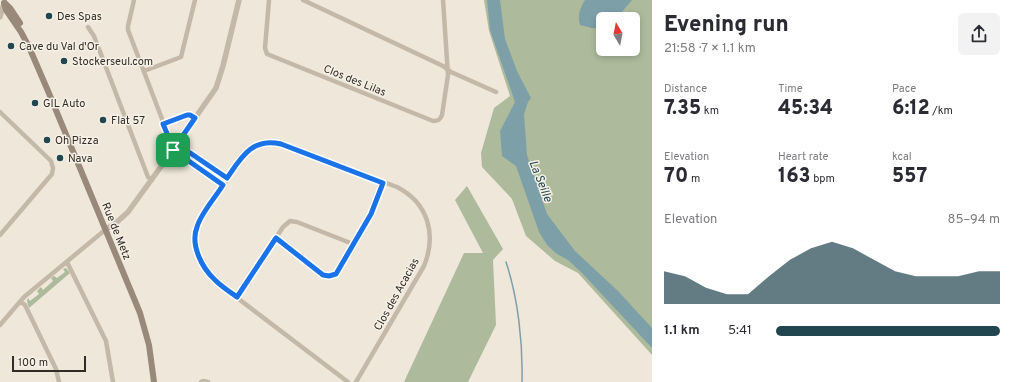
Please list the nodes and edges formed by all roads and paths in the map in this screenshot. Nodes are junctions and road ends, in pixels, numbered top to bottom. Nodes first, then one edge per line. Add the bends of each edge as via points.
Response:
1 (134, 0) edge
2 (196, 0) edge
3 (239, 0) edge
4 (269, 0) edge
5 (303, 0) edge
6 (443, 0) edge
7 (3, 2) edge
8 (0, 17) edge
9 (88, 27) dead end
10 (447, 69) junction
11 (144, 71) junction
12 (496, 92) dead end
13 (0, 112) edge
14 (195, 118) junction
15 (163, 124) junction
16 (175, 147) junction
17 (227, 178) junction
18 (152, 180) junction
19 (383, 183) junction
20 (223, 185) junction
21 (105, 230) junction
22 (0, 234) edge
23 (276, 238) junction
24 (353, 244) junction
25 (67, 262) junction
26 (237, 297) junction
27 (21, 302) junction
28 (0, 325) edge
29 (59, 382) edge
30 (112, 382) edge
31 (154, 382) edge
32 (201, 382) edge
33 (208, 382) edge
34 (348, 382) edge
35 (356, 382) edge

1 - 11 street via 128,30
2 - 11 street via 181,57
3 - 14 street via 221,74 212,94
4 - 10 street, Clos des Lilas via 265,48 267,54 433,121 439,120 442,115
5 - 10 street
6 - 10 street, Clos des Lilas
7 - 8 street
7 - 21 main road, Rue de Metz via 21,32 48,90
9 - 18 street via 94,36 148,177
10 - 12 street
11 - 15 street
13 - 22 street via 51,161 53,168 52,174
14 - 15 street via 187,115
14 - 16 street
15 - 16 street
16 - 17 street
16 - 18 street
16 - 20 street
17 - 19 street, Clos des Acacias via 246,152 257,145 271,143 281,144
17 - 20 street, Clos des Acacias
18 - 21 street via 128,212
19 - 24 street via 371,214
19 - 35 street, Clos des Acacias via 408,194 421,209 427,221 430,247 424,266
20 - 26 street, Clos des Acacias via 197,227 195,245 211,276
21 - 25 street
21 - 31 main road, Rue de Metz via 145,328
23 - 24 street via 286,224 292,221
23 - 24 street via 327,276 339,271
23 - 26 street
25 - 27 street
25 - 30 street via 106,341
26 - 34 street, Clos des Acacias
27 - 28 street
27 - 29 street via 25,305
32 - 33 street

